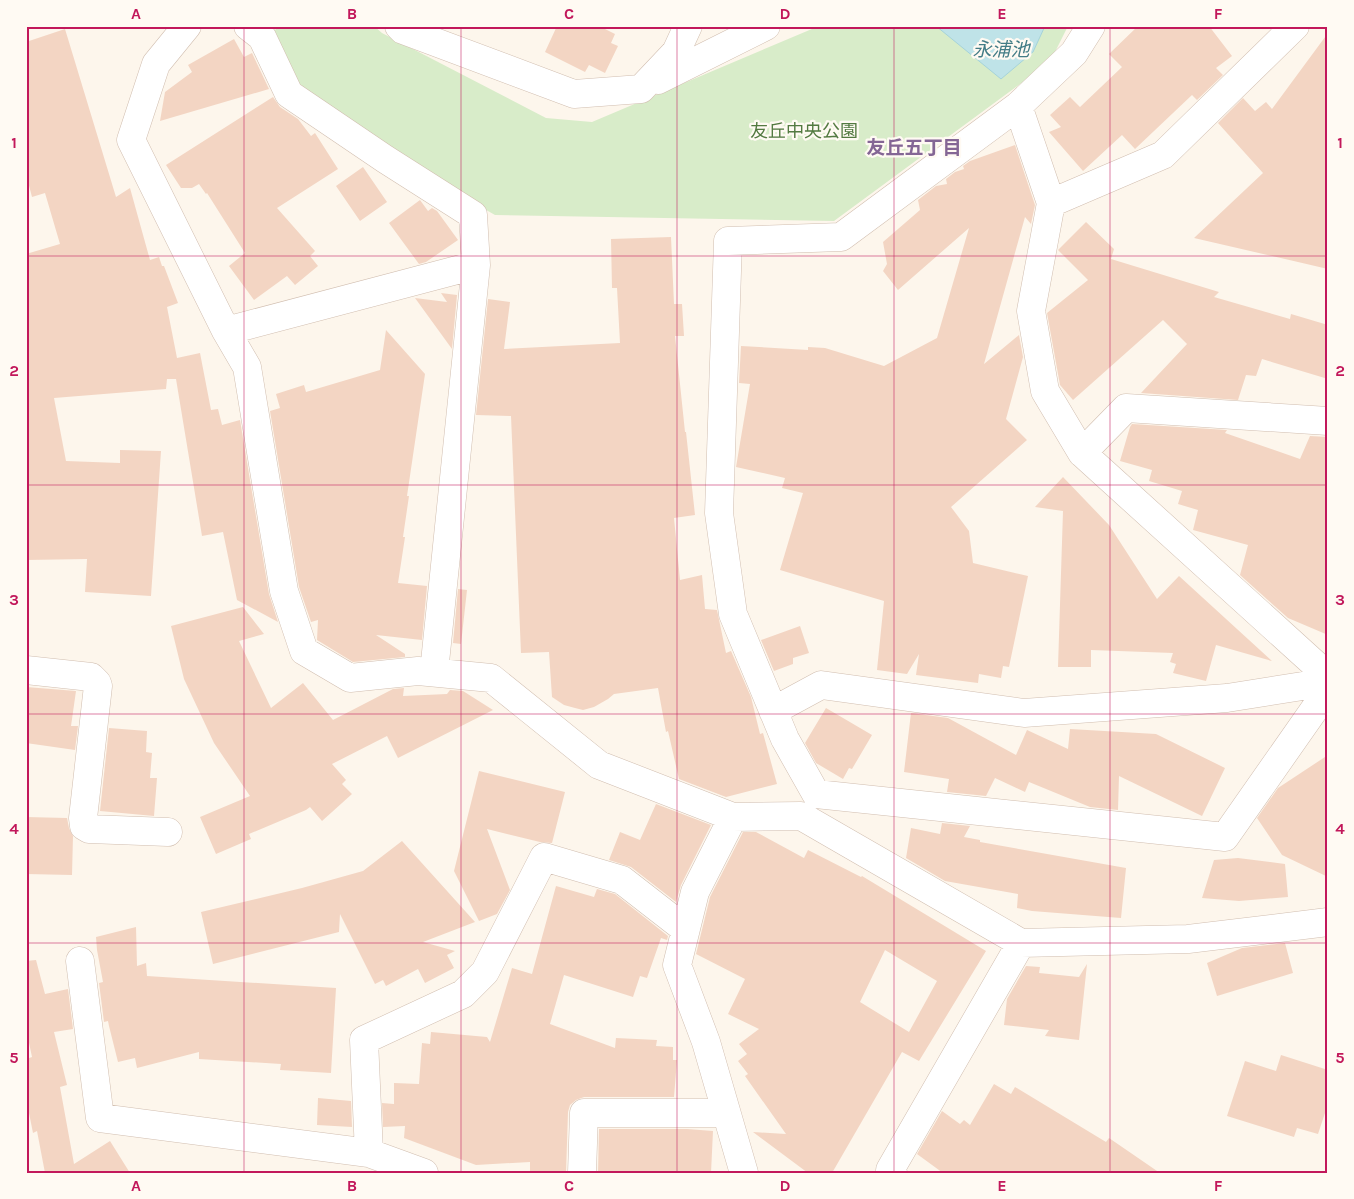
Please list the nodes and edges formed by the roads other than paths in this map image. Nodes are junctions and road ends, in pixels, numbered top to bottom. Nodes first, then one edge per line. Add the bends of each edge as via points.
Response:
1 (187, 26) edge
2 (248, 26) edge
3 (399, 26) edge
4 (688, 26) edge
5 (766, 26) edge
6 (1091, 26) edge
7 (1295, 26) edge
8 (641, 89) junction
9 (1018, 106) junction
10 (1051, 203) junction
11 (476, 265) junction
12 (226, 330) junction
13 (1328, 421) edge
14 (1082, 453) junction
15 (26, 670) edge
16 (434, 672) junction
17 (1328, 676) edge
18 (1328, 682) edge
19 (1328, 690) edge
20 (773, 711) junction
21 (808, 805) junction
22 (733, 817) junction
23 (168, 832) dead end
24 (1328, 922) edge
25 (686, 929) junction
26 (1021, 943) junction
27 (80, 962) dead end
28 (726, 1113) junction
29 (369, 1153) junction
30 (424, 1173) edge
31 (582, 1173) edge
32 (744, 1173) edge
33 (893, 1173) edge

1 - 12 street via 156,64 131,140
2 - 11 street via 262,37 289,94 473,216
3 - 8 street via 574,94
4 - 8 street via 676,52
5 - 8 street
6 - 9 street via 1074,53
7 - 10 street via 1163,155
9 - 10 street
9 - 20 street via 842,237 728,240 719,513 733,614
10 - 14 street via 1031,311 1045,391
11 - 12 street
11 - 16 street
12 - 16 street via 247,367 284,591 304,651 350,678
13 - 14 street via 1126,408
14 - 17 street
15 - 23 street via 91,677 97,683 84,826 89,829
16 - 22 street via 491,678 599,765
18 - 20 street via 1227,698 1024,714 821,686
19 - 21 street via 1225,837
20 - 21 street
21 - 22 street
21 - 26 street
22 - 25 street via 695,892
24 - 26 street via 1188,939
25 - 28 street via 677,965 706,1042
25 - 29 street via 622,880 544,857 485,972 463,994 364,1040
26 - 33 street via 890,1170
27 - 29 street via 100,1118
28 - 31 street via 584,1112
28 - 32 street
29 - 30 street

